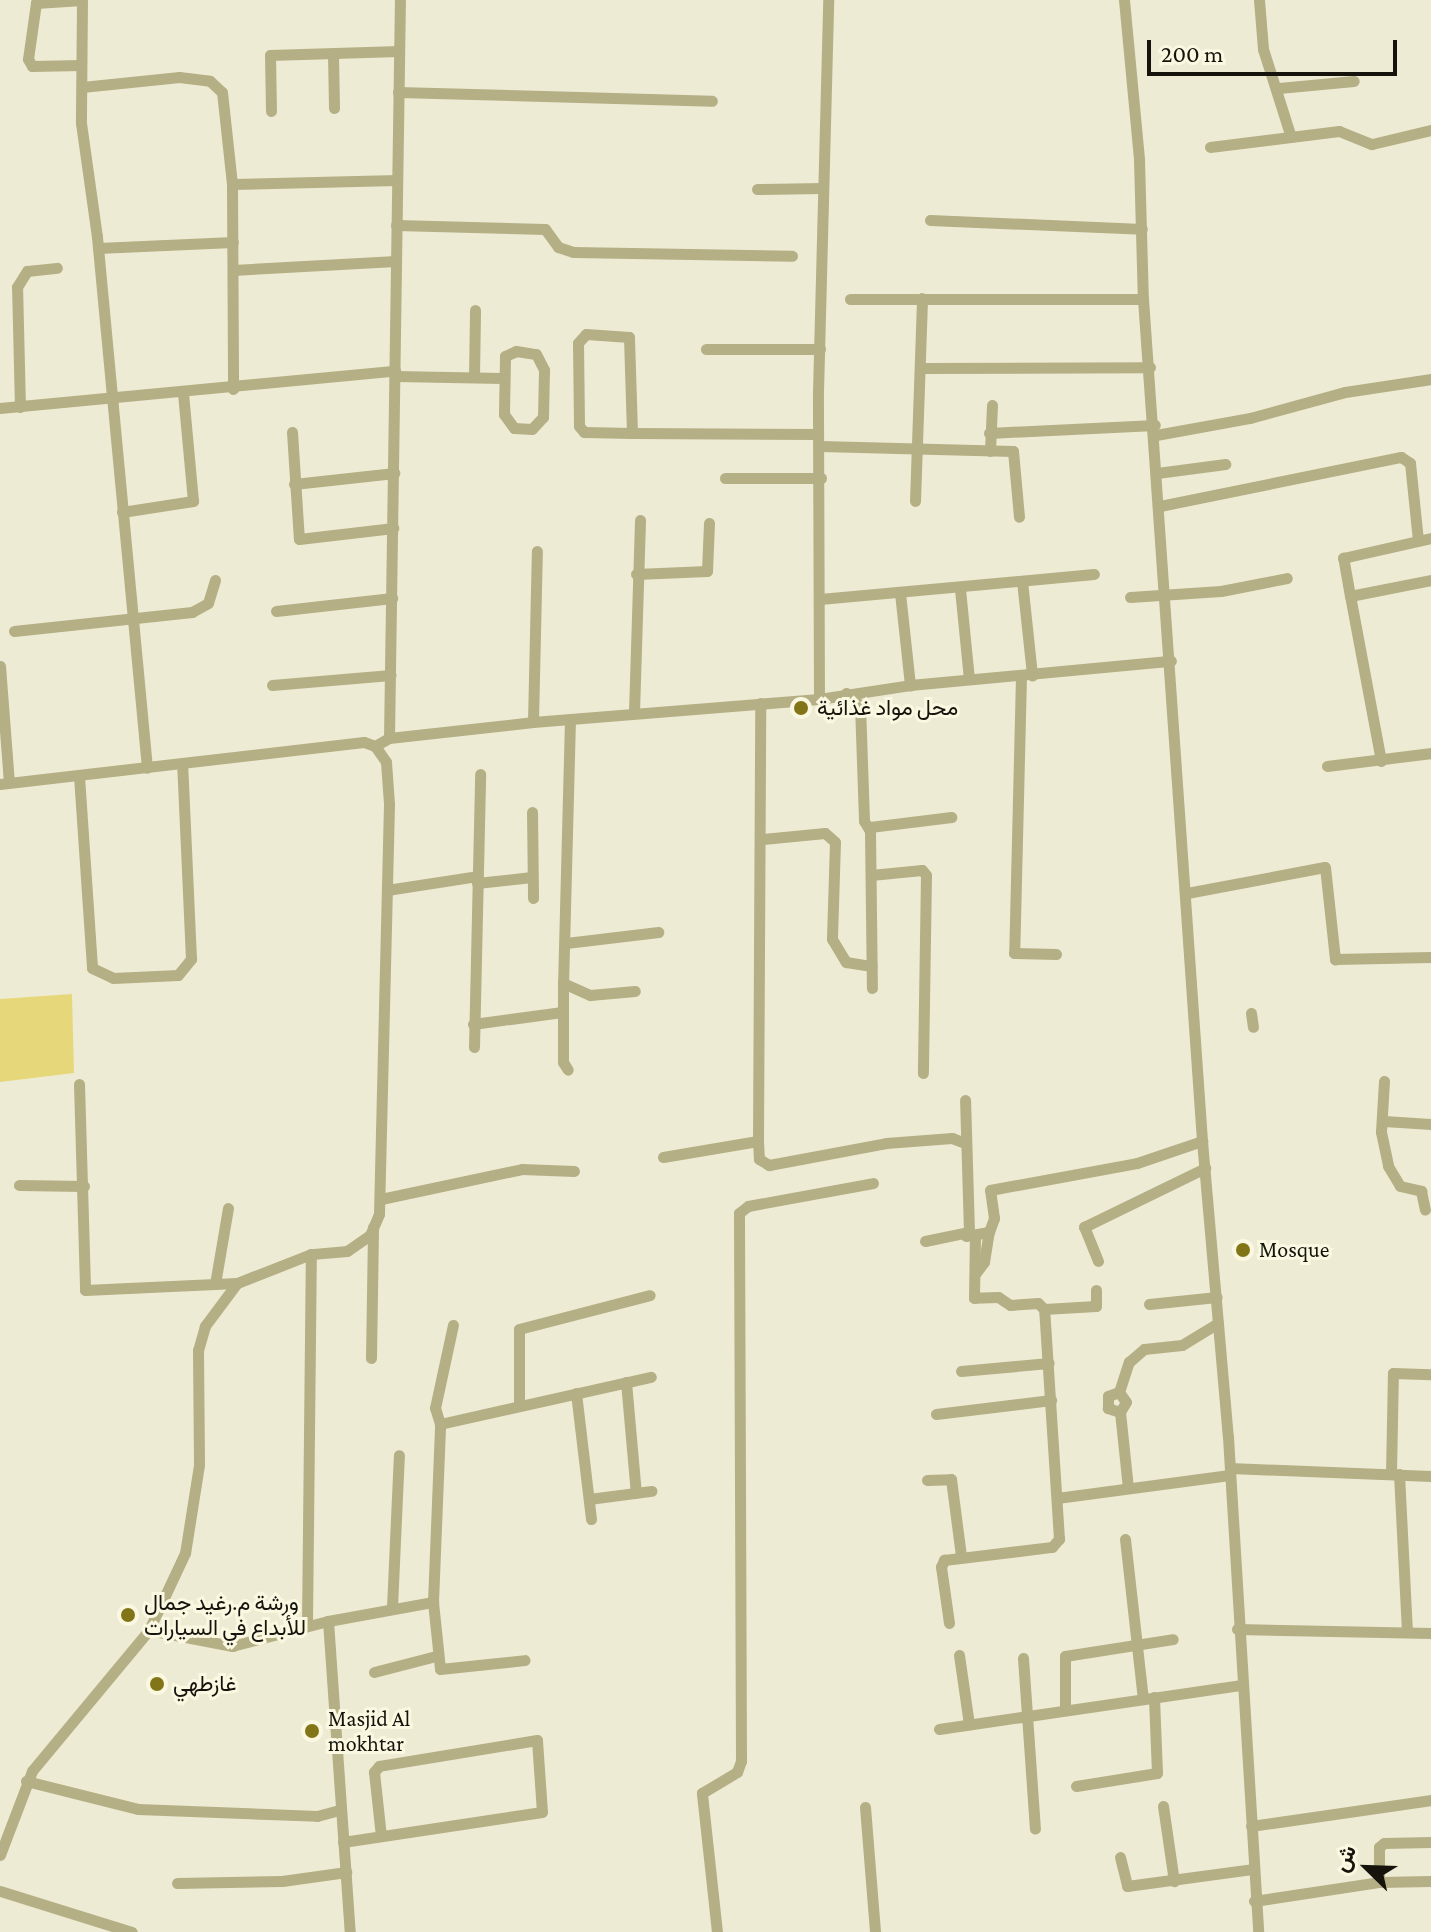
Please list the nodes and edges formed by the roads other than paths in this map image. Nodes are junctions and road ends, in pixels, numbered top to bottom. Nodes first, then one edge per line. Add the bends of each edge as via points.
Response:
1 (82, 0) edge
2 (400, 0) edge
3 (828, 0) edge
4 (1124, 0) edge
5 (1259, 0) edge
6 (399, 51) junction
7 (333, 55) junction
8 (81, 65) junction
9 (1354, 81) dead end
10 (82, 87) junction
11 (1279, 88) junction
12 (398, 92) junction
13 (712, 101) dead end
14 (334, 108) dead end
15 (271, 111) dead end
16 (1431, 130) edge
17 (1290, 134) junction
18 (1210, 147) dead end
19 (397, 180) junction
20 (232, 184) junction
21 (822, 188) junction
22 (757, 189) dead end
23 (930, 220) dead end
24 (396, 225) junction
25 (1142, 229) junction
26 (233, 242) junction
27 (98, 248) junction
28 (792, 256) dead end
29 (396, 261) junction
30 (57, 268) dead end
31 (233, 270) junction
32 (922, 298) junction
33 (850, 299) dead end
34 (1143, 299) junction
35 (475, 310) dead end
36 (706, 349) dead end
37 (820, 349) junction
38 (1150, 367) junction
39 (920, 368) junction
40 (395, 374) junction
41 (474, 377) junction
42 (502, 378) junction
43 (1431, 379) edge
44 (233, 389) junction
45 (183, 393) junction
46 (110, 401) junction
47 (992, 405) dead end
48 (20, 407) junction
49 (0, 408) edge
50 (1155, 430) junction
51 (292, 432) dead end
52 (632, 433) junction
53 (989, 433) junction
54 (819, 440) junction
55 (917, 450) junction
56 (990, 451) junction
57 (1225, 464) dead end
58 (394, 473) junction
59 (1157, 473) junction
60 (725, 478) dead end
61 (821, 478) junction
62 (294, 484) junction
63 (915, 501) dead end
64 (1160, 506) junction
65 (122, 512) junction
66 (1019, 517) dead end
67 (640, 520) dead end
68 (709, 523) dead end
69 (393, 528) junction
70 (1431, 538) edge
71 (1418, 541) junction
72 (537, 551) dead end
73 (636, 574) junction
74 (1094, 574) dead end
75 (1287, 578) dead end
76 (215, 580) dead end
77 (1431, 580) edge
78 (1022, 581) junction
79 (960, 589) junction
80 (900, 593) junction
81 (1166, 594) junction
82 (1350, 596) junction
83 (1130, 597) dead end
84 (392, 598) junction
85 (820, 599) junction
86 (276, 611) dead end
87 (133, 620) junction
88 (14, 631) dead end
89 (1171, 661) junction
90 (0, 666) edge
91 (391, 675) junction
92 (1026, 675) junction
93 (969, 679) junction
94 (272, 685) dead end
95 (910, 685) junction
96 (846, 693) junction
97 (819, 699) junction
98 (760, 703) junction
99 (634, 712) junction
100 (570, 719) junction
101 (533, 722) junction
102 (389, 738) junction
103 (375, 746) junction
104 (1431, 753) edge
105 (1381, 761) junction
106 (182, 764) junction
107 (1327, 766) dead end
108 (147, 768) junction
109 (480, 774) dead end
110 (79, 776) junction
111 (4, 784) edge
112 (532, 812) dead end
113 (951, 817) dead end
114 (870, 827) junction
115 (763, 839) junction
116 (871, 875) junction
117 (532, 877) junction
118 (477, 879) junction
119 (387, 890) junction
120 (1187, 893) junction
121 (533, 898) dead end
122 (658, 932) dead end
123 (566, 943) junction
124 (1056, 954) dead end
125 (1431, 957) edge
126 (872, 966) junction
127 (563, 983) junction
128 (872, 988) dead end
129 (635, 991) dead end
130 (562, 1012) junction
131 (1251, 1013) dead end
132 (473, 1024) junction
133 (1253, 1027) dead end
134 (474, 1047) dead end
135 (568, 1070) dead end
136 (923, 1073) dead end
137 (1384, 1081) dead end
138 (79, 1084) dead end
139 (965, 1100) dead end
140 (1384, 1121) junction
141 (1431, 1124) edge
142 (758, 1141) junction
143 (1202, 1141) junction
144 (965, 1143) junction
145 (663, 1157) dead end
146 (1205, 1168) junction
147 (574, 1171) dead end
148 (873, 1183) dead end
149 (19, 1185) dead end
150 (84, 1186) junction
151 (381, 1199) junction
152 (228, 1208) dead end
153 (1425, 1210) dead end
154 (373, 1222) junction
155 (989, 1232) junction
156 (970, 1236) junction
157 (925, 1241) dead end
158 (311, 1254) junction
159 (1098, 1261) dead end
160 (974, 1274) junction
161 (237, 1283) junction
162 (215, 1284) junction
163 (1096, 1290) dead end
164 (650, 1295) dead end
165 (1217, 1297) junction
166 (1149, 1304) dead end
167 (1044, 1309) junction
168 (1218, 1323) junction
169 (453, 1325) dead end
170 (371, 1358) dead end
171 (1049, 1363) junction
172 (961, 1371) dead end
173 (1431, 1374) edge
174 (651, 1377) dead end
175 (626, 1382) junction
176 (576, 1393) junction
177 (1051, 1400) junction
178 (519, 1405) junction
179 (936, 1414) dead end
180 (440, 1424) junction
181 (399, 1455) dead end
182 (1230, 1472) junction
183 (1395, 1474) junction
184 (1431, 1476) edge
185 (927, 1480) dead end
186 (1128, 1488) junction
187 (651, 1491) dead end
188 (636, 1493) junction
189 (1057, 1498) junction
190 (589, 1499) junction
191 (591, 1519) dead end
192 (1125, 1539) dead end
193 (961, 1556) junction
194 (433, 1602) junction
195 (392, 1607) junction
196 (328, 1621) junction
197 (949, 1623) dead end
198 (307, 1624) junction
199 (1237, 1629) junction
200 (149, 1630) junction
201 (1407, 1632) junction
202 (1431, 1633) edge
203 (1173, 1639) dead end
204 (1138, 1644) junction
205 (959, 1655) dead end
206 (436, 1656) junction
207 (1023, 1658) dead end
208 (525, 1660) dead end
209 (374, 1672) dead end
210 (1242, 1685) junction
211 (1149, 1698) junction
212 (1065, 1709) junction
213 (1029, 1714) junction
214 (969, 1724) junction
215 (939, 1729) dead end
216 (26, 1781) junction
217 (1076, 1786) dead end
218 (1431, 1800) edge
219 (1163, 1806) dead end
220 (865, 1807) dead end
221 (339, 1810) junction
222 (1251, 1826) junction
223 (1035, 1829) dead end
224 (381, 1836) junction
225 (343, 1842) junction
226 (1431, 1842) edge
227 (0, 1855) edge
228 (1120, 1857) dead end
229 (1252, 1869) junction
230 (346, 1872) junction
231 (1174, 1881) junction
232 (1431, 1881) edge
233 (1379, 1882) junction
234 (177, 1883) dead end
235 (0, 1891) edge
236 (1254, 1901) junction
237 (132, 1932) edge
238 (350, 1932) edge
239 (717, 1932) edge
240 (875, 1932) edge
241 (1258, 1932) edge

1 - 8 street
1 - 8 street via 36,3 28,59 32,66
2 - 6 street
3 - 21 street
4 - 25 street
5 - 11 street via 1263,49
6 - 7 street
6 - 12 street
7 - 14 street
7 - 15 street via 270,55
8 - 10 street
9 - 11 street
10 - 20 street via 179,77 210,81 222,92
10 - 27 street via 81,123
11 - 17 street
12 - 13 street
12 - 19 street
16 - 17 street via 1372,144 1339,131
17 - 18 street via 1251,146
19 - 20 street
19 - 24 street
20 - 26 street
21 - 22 street
21 - 37 street
23 - 25 street
24 - 28 street via 545,229 558,247 573,252
24 - 29 street
25 - 34 street
26 - 27 street
26 - 31 street
27 - 46 street
29 - 31 street
29 - 40 street
30 - 48 street via 27,271 17,287
31 - 44 street
32 - 33 street
32 - 34 street
32 - 39 street
34 - 38 street
35 - 41 street
36 - 37 street
37 - 54 street
38 - 39 street
38 - 50 street
39 - 55 street
40 - 41 street
40 - 44 street
40 - 58 street
41 - 42 street
42 - 42 street via 508,353 536,354 541,360 539,425 532,429 509,423
43 - 50 street via 1345,392 1250,418
44 - 45 street
45 - 46 street
45 - 65 street via 193,501
46 - 48 street
46 - 65 street
47 - 53 street
48 - 49 street
50 - 53 street
50 - 59 street
51 - 62 street
52 - 52 street via 588,433 579,426 578,343 586,334 629,337
52 - 54 street
53 - 56 street
54 - 55 street
54 - 61 street
55 - 56 street
55 - 63 street
56 - 66 street via 1013,451
57 - 59 street
58 - 62 street
58 - 69 street
59 - 64 street
60 - 61 street
61 - 85 street
62 - 69 street via 299,539
64 - 71 street via 1401,457 1410,463
64 - 81 street
65 - 87 street
67 - 73 street
68 - 73 street via 707,571
69 - 84 street
70 - 71 street
71 - 82 street via 1343,558
72 - 101 street
73 - 99 street
74 - 78 street
75 - 81 street
76 - 87 street via 213,596 202,608
77 - 82 street
78 - 79 street
78 - 92 street
79 - 80 street
79 - 93 street
80 - 85 street
80 - 95 street
81 - 83 street
81 - 89 street
82 - 105 street
84 - 86 street
84 - 91 street
85 - 97 street
87 - 88 street
87 - 108 street
89 - 92 street
89 - 120 street
90 - 111 street
91 - 94 street
91 - 102 street
92 - 93 street
92 - 124 street via 1014,953
93 - 95 street
95 - 96 street
96 - 97 street
96 - 114 street via 860,705 864,821
97 - 98 street
98 - 99 street
98 - 115 street
99 - 100 street
100 - 101 street
100 - 123 street
101 - 102 street
102 - 103 street
103 - 106 street via 351,743
103 - 119 street via 386,762
104 - 105 street
105 - 107 street
106 - 108 street
106 - 110 street via 191,959 178,975 113,978 92,968
108 - 110 street
109 - 118 street
110 - 111 street
112 - 117 street
113 - 114 street
114 - 116 street
115 - 126 street via 825,833 835,842 832,939 846,962
115 - 142 street
116 - 126 street
116 - 136 street via 922,870 926,875
117 - 118 street
117 - 121 street
118 - 119 street
118 - 132 street
119 - 151 street
120 - 125 street via 1325,867 1335,959
120 - 143 street
122 - 123 street
123 - 127 street
126 - 128 street
127 - 129 street via 590,995
127 - 130 street
130 - 132 street
130 - 135 street via 563,1062
131 - 133 street
132 - 134 street
137 - 140 street
138 - 150 street
139 - 144 street
140 - 141 street
140 - 153 street via 1383,1145 1392,1177 1400,1186 1421,1191
142 - 144 street via 759,1159 769,1165 886,1143 952,1138
142 - 145 street
143 - 146 street
143 - 155 street via 1137,1163 990,1190 994,1218
144 - 156 street
146 - 159 street via 1084,1227
146 - 165 street
147 - 151 street via 522,1169
148 - 239 street via 748,1206 739,1213 741,1761 737,1772 702,1793
149 - 150 street
150 - 162 street via 88,1293
151 - 154 street
152 - 162 street
154 - 158 street via 359,1245 333,1254
154 - 170 street
155 - 156 street
155 - 160 street via 984,1262
156 - 157 street
156 - 160 street
158 - 161 street
158 - 198 street
160 - 167 street via 974,1298 998,1297 1010,1305 1038,1303
161 - 162 street
161 - 200 street via 205,1326 198,1350 194,1520 185,1553
163 - 167 street via 1096,1306
164 - 178 street via 519,1329
165 - 166 street
165 - 168 street
167 - 171 street
168 - 182 street
168 - 186 street via 1182,1345 1144,1349 1129,1362 1119,1392 1108,1396 1108,1408 1120,1412
169 - 180 street via 435,1408
171 - 172 street
171 - 177 street
173 - 183 street via 1393,1373
174 - 175 street
175 - 176 street
175 - 188 street
176 - 178 street
176 - 190 street
177 - 179 street
177 - 189 street
178 - 180 street
180 - 194 street
181 - 195 street
182 - 183 street
182 - 186 street
182 - 199 street
183 - 184 street
183 - 201 street
185 - 193 street via 951,1479
186 - 189 street
187 - 188 street
188 - 190 street
189 - 193 street via 1055,1546
190 - 191 street
192 - 204 street
193 - 197 street via 944,1560 941,1567
194 - 195 street
194 - 206 street
195 - 196 street
196 - 198 street
196 - 221 street
198 - 200 street via 232,1646
199 - 201 street
199 - 210 street
200 - 216 street
201 - 202 street
203 - 204 street
204 - 211 street
204 - 212 street via 1063,1658
205 - 214 street
206 - 208 street via 440,1669 447,1671
206 - 209 street
207 - 213 street
210 - 211 street
210 - 222 street
211 - 212 street
211 - 217 street via 1157,1773
212 - 213 street
213 - 214 street
213 - 223 street
214 - 215 street
216 - 221 street via 138,1809 317,1816
216 - 227 street
218 - 222 street
219 - 231 street
220 - 240 street
221 - 225 street
222 - 229 street
224 - 224 street via 542,1812 537,1740 379,1766 374,1772
224 - 225 street
225 - 230 street
226 - 233 street via 1384,1843 1379,1847
228 - 231 street via 1125,1885
229 - 231 street
229 - 236 street
230 - 234 street via 282,1881
230 - 238 street
232 - 233 street
233 - 236 street
235 - 237 street
236 - 241 street

